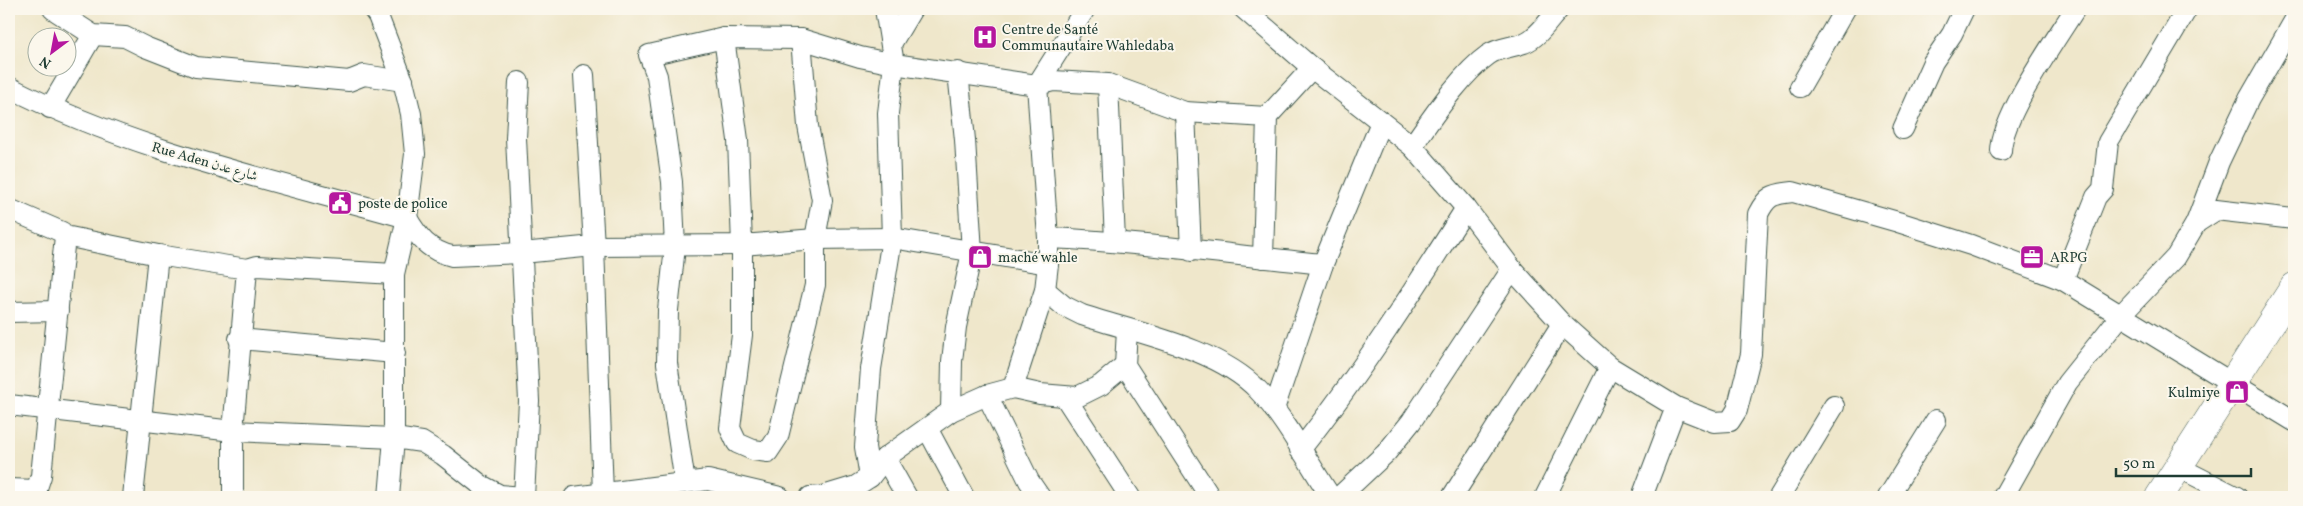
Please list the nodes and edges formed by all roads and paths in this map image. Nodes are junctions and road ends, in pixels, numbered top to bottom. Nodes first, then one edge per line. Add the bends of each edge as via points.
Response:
1 (53, 9) edge
2 (373, 9) edge
3 (885, 9) edge
4 (912, 9) edge
5 (1085, 9) edge
6 (1244, 9) edge
7 (1559, 9) edge
8 (1845, 9) edge
9 (1964, 9) edge
10 (2075, 9) edge
11 (2187, 9) edge
12 (2294, 21) edge
13 (93, 35) junction
14 (724, 38) junction
15 (800, 39) junction
16 (892, 54) junction
17 (1312, 68) junction
18 (958, 72) junction
19 (584, 75) dead end
20 (403, 81) junction
21 (520, 82) dead end
22 (1108, 84) junction
23 (1037, 85) junction
24 (9, 87) edge
25 (1800, 87) dead end
26 (50, 108) junction
27 (1185, 112) junction
28 (1267, 117) junction
29 (1381, 122) junction
30 (1903, 129) dead end
31 (1412, 146) junction
32 (2002, 151) dead end
33 (1466, 208) junction
34 (9, 209) edge
35 (407, 218) junction
36 (2294, 219) edge
37 (2196, 223) junction
38 (65, 236) junction
39 (892, 238) junction
40 (1048, 238) junction
41 (815, 239) junction
42 (1115, 241) junction
43 (742, 245) junction
44 (594, 246) junction
45 (675, 247) junction
46 (1191, 251) junction
47 (972, 252) junction
48 (522, 253) junction
49 (158, 255) junction
50 (1263, 258) junction
51 (1048, 264) junction
52 (1323, 264) junction
53 (247, 269) junction
54 (1512, 269) junction
55 (394, 274) junction
56 (2063, 280) junction
57 (1045, 290) junction
58 (2292, 295) edge
59 (58, 311) junction
60 (9, 312) edge
61 (2122, 314) junction
62 (1562, 324) junction
63 (1127, 330) junction
64 (239, 339) junction
65 (395, 353) junction
66 (1125, 365) junction
67 (1610, 367) junction
68 (2232, 383) junction
69 (1013, 388) junction
70 (987, 395) junction
71 (1065, 397) junction
72 (9, 405) edge
73 (1834, 406) dead end
74 (1676, 408) junction
75 (1274, 409) junction
76 (48, 410) junction
77 (951, 411) junction
78 (1936, 420) dead end
79 (140, 421) junction
80 (2294, 421) edge
81 (927, 428) junction
82 (233, 431) junction
83 (394, 438) junction
84 (1300, 450) junction
85 (885, 458) junction
86 (2178, 467) junction
87 (463, 471) junction
88 (870, 478) junction
89 (686, 483) junction
90 (9, 489) edge
91 (640, 493) edge
92 (36, 494) edge
93 (603, 494) junction
94 (133, 497) edge
95 (233, 497) edge
96 (389, 497) edge
97 (483, 497) edge
98 (524, 497) edge
99 (574, 497) edge
100 (780, 497) edge
101 (810, 497) edge
102 (907, 497) edge
103 (964, 497) edge
104 (1040, 497) edge
105 (1130, 497) edge
106 (1210, 497) edge
107 (1331, 497) edge
108 (1339, 497) edge
109 (1452, 497) edge
110 (1545, 497) edge
111 (1642, 497) edge
112 (1779, 497) edge
113 (1888, 497) edge
114 (2003, 497) edge
115 (2159, 497) edge
116 (2237, 497) edge

1 - 13 street
2 - 20 street
3 - 16 street
4 - 16 street
5 - 23 street
6 - 17 street
7 - 31 street via 1524,43 1504,47 1488,55 1442,104
8 - 25 street
9 - 30 street via 1933,62
10 - 32 street via 2008,123
11 - 56 street via 2108,142 2103,189 2096,197
12 - 37 street via 2249,99 2219,162
13 - 20 street via 125,37 196,66 349,81 364,75
13 - 26 street
14 - 15 street
14 - 43 street via 738,140
14 - 45 street via 649,55 658,76 663,107 672,182
15 - 16 street via 860,57
15 - 41 street via 808,126 822,200
16 - 18 street
16 - 39 street via 888,113
17 - 28 street
17 - 29 street
18 - 23 street
18 - 47 street
19 - 44 street
20 - 35 street via 411,114 415,154
21 - 48 street via 516,138
22 - 23 street via 1053,81
22 - 27 street
22 - 42 street
23 - 40 street
24 - 26 street, Rue Aden شارع عدن
26 - 35 street, Rue Aden شارع عدن via 142,143
27 - 28 street
27 - 46 street
28 - 50 street
29 - 31 street
29 - 52 street
31 - 33 street
33 - 54 street
33 - 84 street via 1359,372
34 - 38 street
35 - 48 street via 427,246 441,254
35 - 55 street
36 - 37 street via 2216,210
37 - 61 street via 2176,256
38 - 49 street
38 - 59 street
39 - 41 street
39 - 47 street
39 - 88 street via 871,368 865,447
40 - 42 street
40 - 51 street
41 - 43 street
41 - 43 street via 815,285 778,437 768,452 737,443 730,428 742,335
42 - 46 street
43 - 45 street
44 - 45 street
44 - 48 street
44 - 93 street
45 - 89 street via 668,310 667,363
46 - 50 street
47 - 51 street
47 - 77 street via 956,327
48 - 98 street via 529,401
49 - 53 street
49 - 79 street
50 - 52 street
51 - 57 street
52 - 75 street
53 - 55 street via 257,266
53 - 64 street
54 - 62 street
54 - 108 street via 1411,422 1386,453
55 - 65 street
56 - 61 street
56 - 74 street via 1971,245 1898,222 1792,192 1778,193 1765,199 1758,214 1751,354 1737,410 1730,420 1714,422
57 - 63 street via 1064,306 1082,315
57 - 69 street
58 - 68 main road
59 - 60 street
59 - 76 street
61 - 68 street
61 - 114 street via 2067,383
62 - 67 street
62 - 109 street
63 - 66 street
63 - 75 street via 1208,356 1236,372
64 - 65 street
64 - 82 street
65 - 83 street
66 - 71 street via 1088,394
66 - 106 street
67 - 74 street
67 - 110 street
68 - 80 street
68 - 86 main road
69 - 70 street
69 - 71 street
70 - 77 street
70 - 104 street
71 - 105 street
72 - 76 street
73 - 112 street
74 - 111 street
75 - 84 street
76 - 79 street
76 - 92 street
77 - 81 street
78 - 113 street
79 - 82 street
79 - 94 street
81 - 85 street
81 - 103 street
82 - 83 street
82 - 95 street
83 - 87 street via 422,442
83 - 96 street
84 - 107 street
85 - 88 street
85 - 102 street
86 - 115 main road
86 - 116 street
87 - 97 street
87 - 98 street via 500,496
88 - 101 street via 856,486
89 - 91 street
89 - 100 street via 708,480
90 - 92 street
91 - 93 street
93 - 99 street

